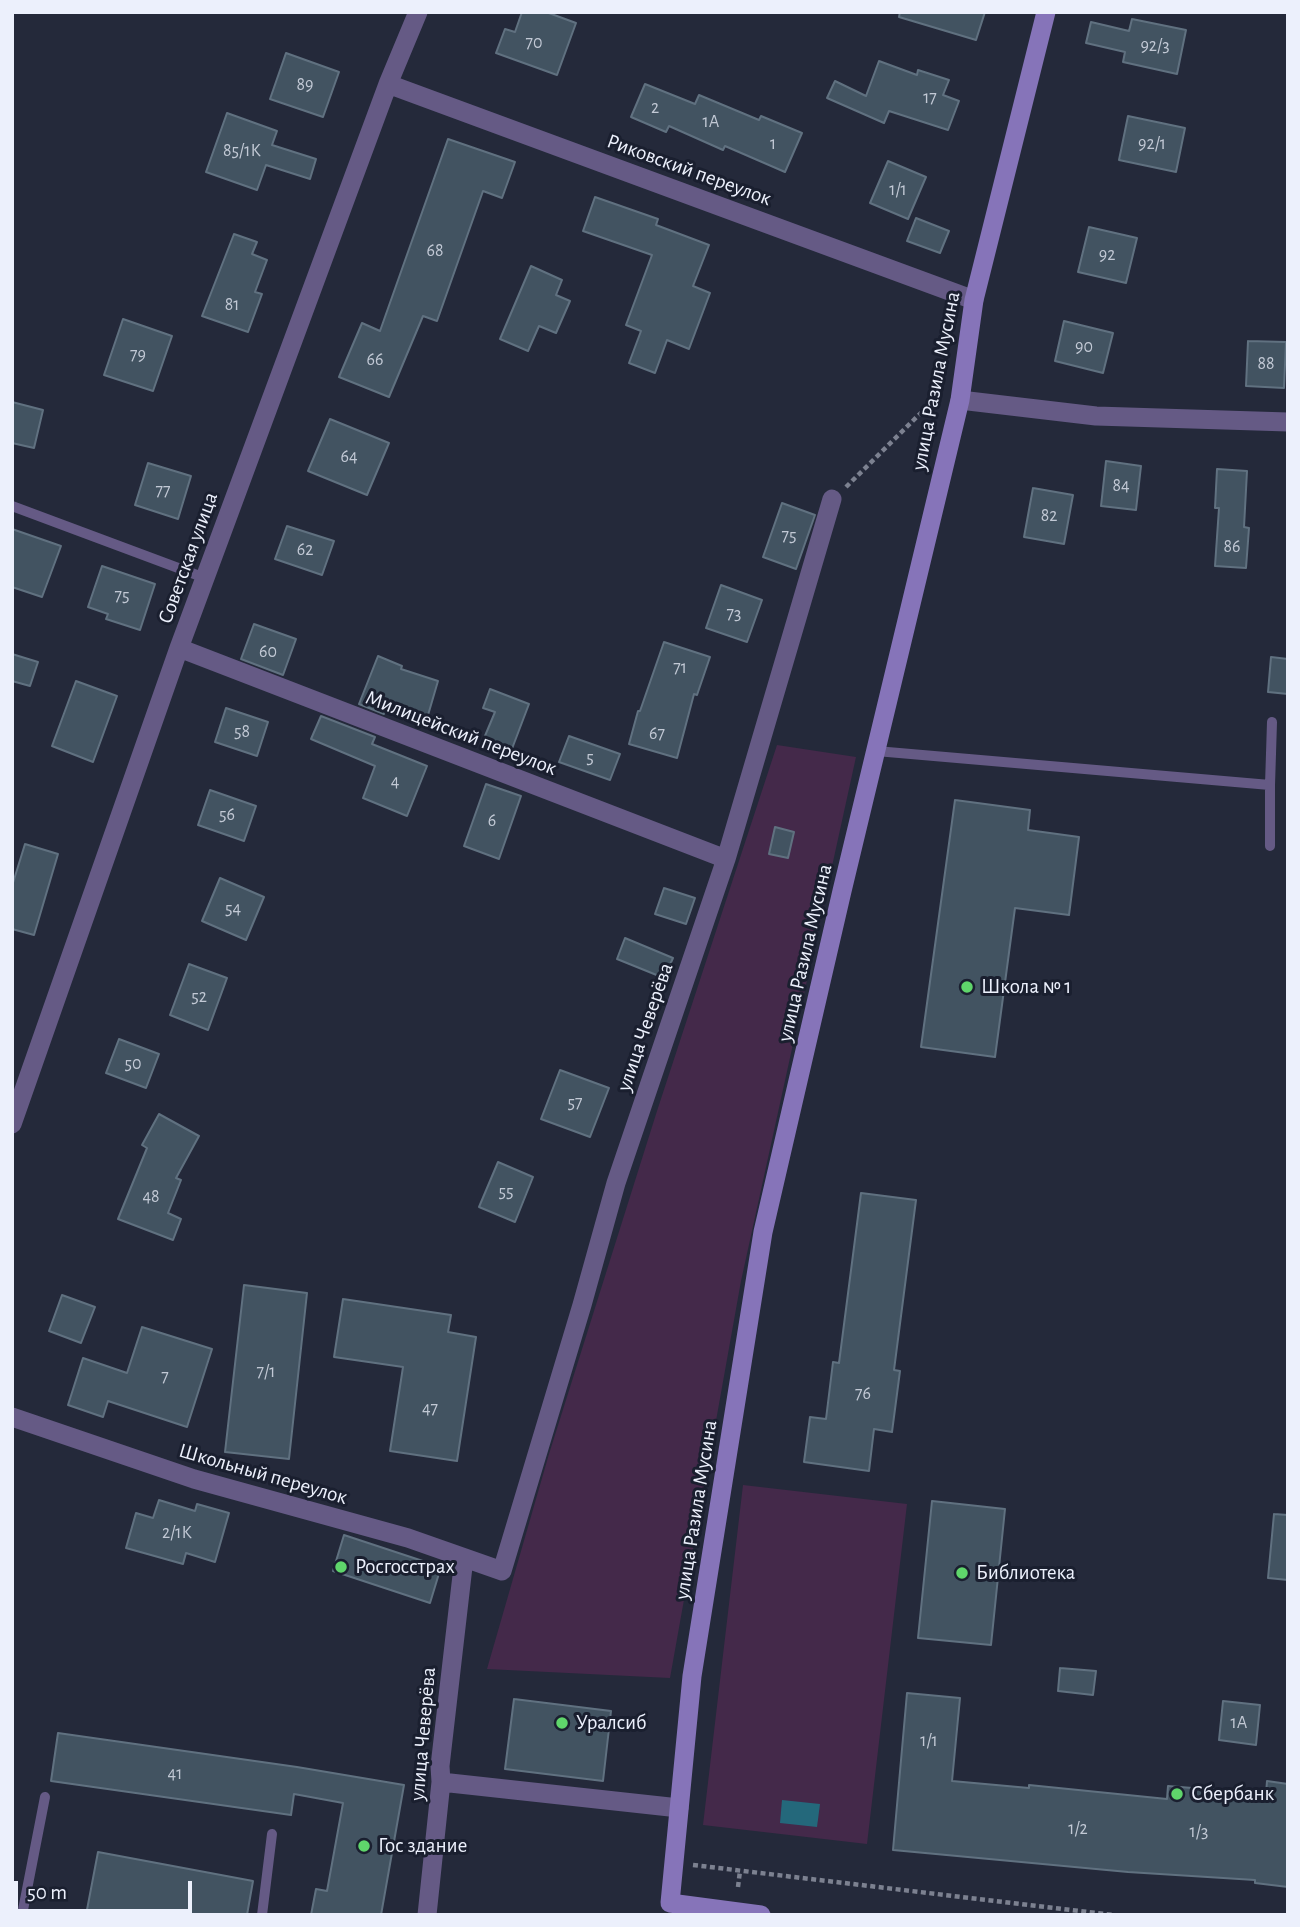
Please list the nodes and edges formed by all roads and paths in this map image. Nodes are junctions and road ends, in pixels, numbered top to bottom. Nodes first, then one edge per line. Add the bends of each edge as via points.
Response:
1 (418, 12) edge
2 (1046, 12) edge
3 (388, 84) junction
4 (974, 300) junction
5 (945, 385) dead end
6 (960, 400) junction
7 (1288, 422) edge
8 (832, 499) joint
9 (12, 506) edge
10 (205, 578) junction
11 (179, 648) junction
12 (1272, 722) dead end
13 (876, 751) junction
14 (1270, 785) junction
15 (1270, 846) dead end
16 (726, 859) junction
17 (12, 1124) edge
18 (12, 1417) edge
19 (464, 1558) junction
20 (502, 1571) joint
21 (441, 1782) junction
22 (45, 1797) dead end
23 (679, 1808) junction
24 (272, 1834) dead end
25 (674, 1863) junction
26 (740, 1871) junction
27 (738, 1886) dead end
28 (670, 1909) edge
29 (22, 1915) edge
30 (262, 1915) edge
31 (427, 1915) edge
32 (761, 1915) edge
33 (1113, 1915) edge

1 - 3 street, Советская улица
2 - 4 main road, улица Разила Мусина
3 - 4 street, Риковский переулок
3 - 10 street, Советская улица
4 - 6 main road, улица Разила Мусина
5 - 8 path
6 - 7 street via 1096,416
6 - 13 main road, улица Разила Мусина
8 - 16 street, улица Чеверёва
9 - 10 lane
10 - 11 street, Советская улица
11 - 16 street, Милицейский переулок
11 - 17 street, Советская улица
12 - 14 lane
13 - 14 lane
13 - 23 main road, улица Разила Мусина via 763,1232 692,1676
14 - 15 lane
16 - 20 street, улица Чеверёва via 616,1183
18 - 19 street, Школьный переулок via 194,1479
19 - 20 street, Школьный переулок
19 - 21 street, улица Чеверёва
21 - 23 street
21 - 31 street, улица Чеверёва
22 - 29 lane
23 - 25 main road, улица Разила Мусина
24 - 30 lane
25 - 26 path
25 - 28 main road, улица Разила Мусина
26 - 27 path
26 - 33 path
28 - 32 main road

